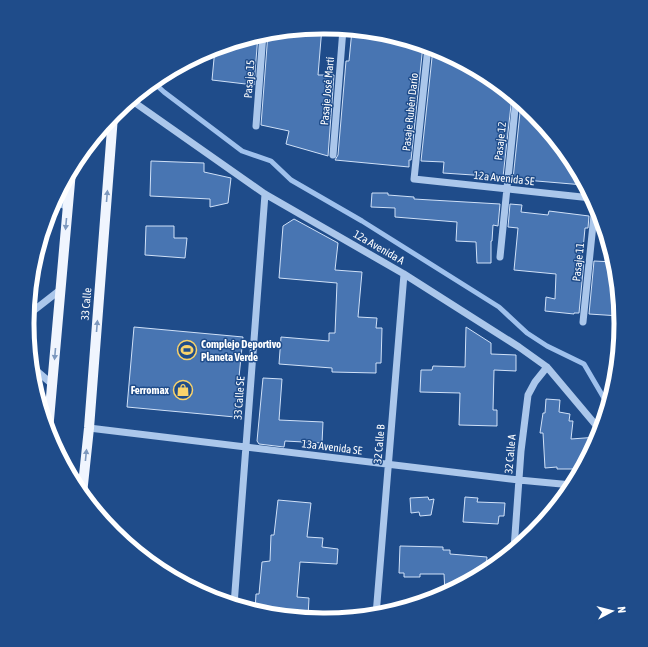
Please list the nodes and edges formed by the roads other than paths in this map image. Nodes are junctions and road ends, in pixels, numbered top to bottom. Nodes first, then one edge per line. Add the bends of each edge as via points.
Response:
1 (343, 35) edge
2 (262, 41) edge
3 (427, 53) edge
4 (136, 104) edge
5 (515, 106) edge
6 (112, 126) edge
7 (256, 126) dead end
8 (333, 155) dead end
9 (414, 179) joint
10 (70, 185) edge
11 (507, 189) junction
12 (265, 194) junction
13 (585, 197) edge
14 (61, 203) edge
15 (68, 206) junction
16 (594, 219) edge
17 (500, 256) dead end
18 (404, 274) junction
19 (60, 290) junction
20 (35, 310) edge
21 (583, 322) dead end
22 (547, 368) junction
23 (39, 373) edge
24 (52, 384) junction
25 (49, 415) edge
26 (595, 424) edge
27 (88, 428) junction
28 (246, 448) junction
29 (388, 465) junction
30 (519, 480) junction
31 (83, 484) edge
32 (565, 484) edge
33 (515, 541) edge
34 (234, 599) edge
35 (377, 608) edge

1 - 8 street, Pasaje José Martí
2 - 7 street, Pasaje 15
3 - 9 street, Pasaje Rubén Darío
4 - 12 street, 12a Avenida A
5 - 11 street, Pasaje 12
27 -> 6 main road, 33 Calle
9 - 11 street, 12a Avenida SE
10 - 15 main road
11 - 13 street, 12a Avenida SE
11 - 17 street, Pasaje 12
12 - 18 street, 12a Avenida A
12 - 28 street, 33 Calle SE
14 - 15 street
15 -> 19 main road
16 - 21 street, Pasaje 11
18 - 22 street, 12a Avenida A via 519,347
18 - 29 street, 32 Calle B
19 - 20 street
19 -> 24 main road
22 - 26 street, 12a Avenida A
22 - 30 street, 32 Calle A via 528,395
23 - 24 street
24 - 25 main road
27 - 28 street, 13a Avenida SE
31 -> 27 main road, 33 Calle
28 - 29 street, 13a Avenida SE
28 - 34 street, 33 Calle SE
29 - 30 street, 13a Avenida SE
29 - 35 street, 32 Calle B
30 - 32 street, 13a Avenida SE
30 - 33 street, 32 Calle A

